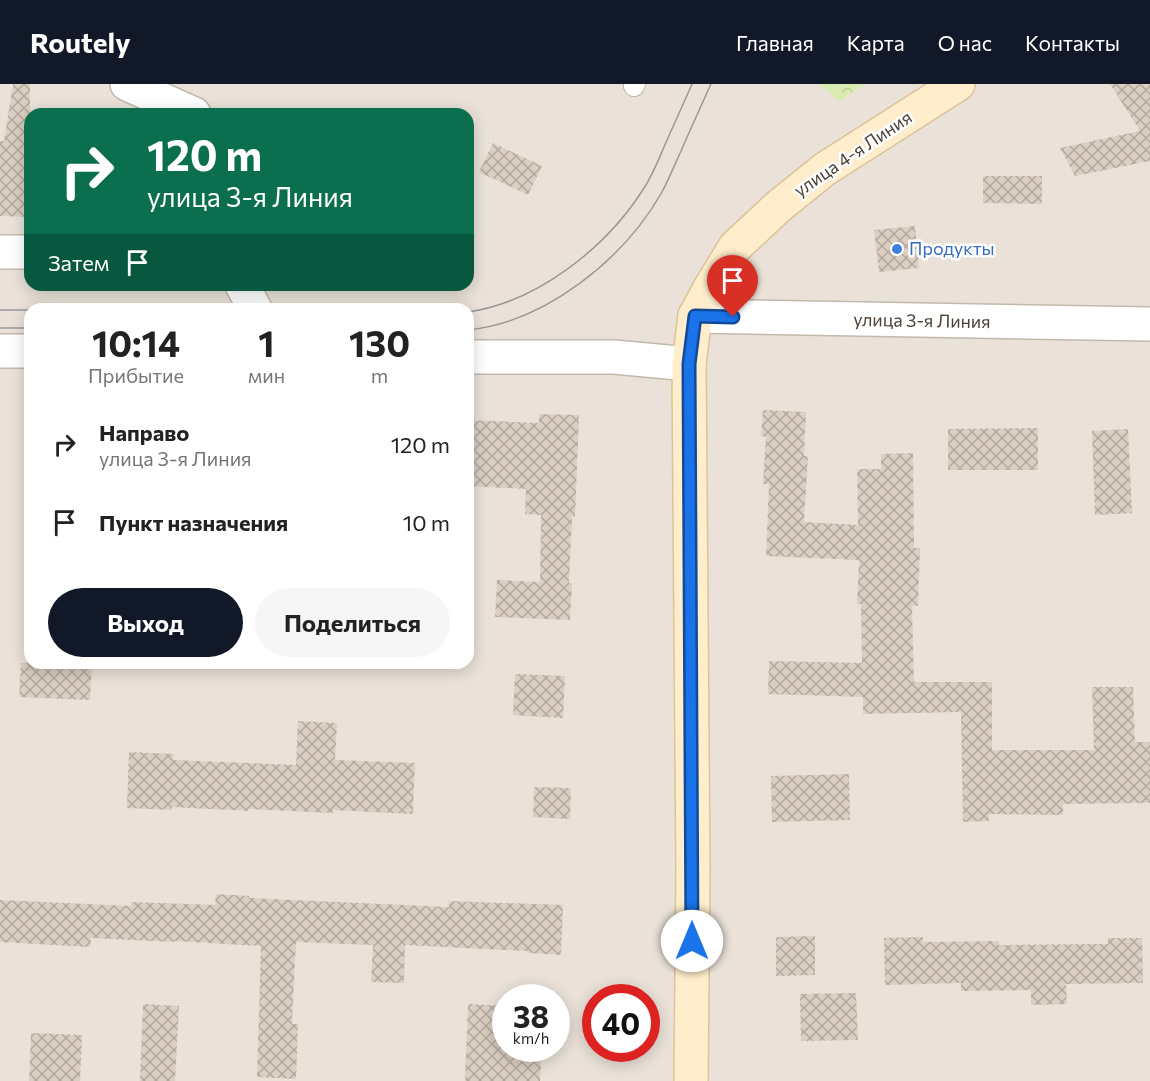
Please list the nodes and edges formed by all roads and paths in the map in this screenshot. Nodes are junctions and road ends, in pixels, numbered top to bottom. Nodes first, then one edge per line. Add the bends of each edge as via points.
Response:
1 (127, 84) edge
2 (958, 84) edge
3 (181, 108) edge
4 (0, 252) edge
5 (24, 252) edge
6 (702, 302) junction
7 (1150, 324) edge
8 (0, 351) edge
9 (24, 351) edge
10 (474, 357) edge
11 (689, 364) junction
12 (691, 1081) edge

1 - 3 street
2 - 6 street, улица 4-я Линия via 825,169 779,206 735,247
4 - 5 street
6 - 7 street, улица 3-я Линия
6 - 11 street
8 - 9 street
10 - 11 street via 614,357
11 - 12 street

